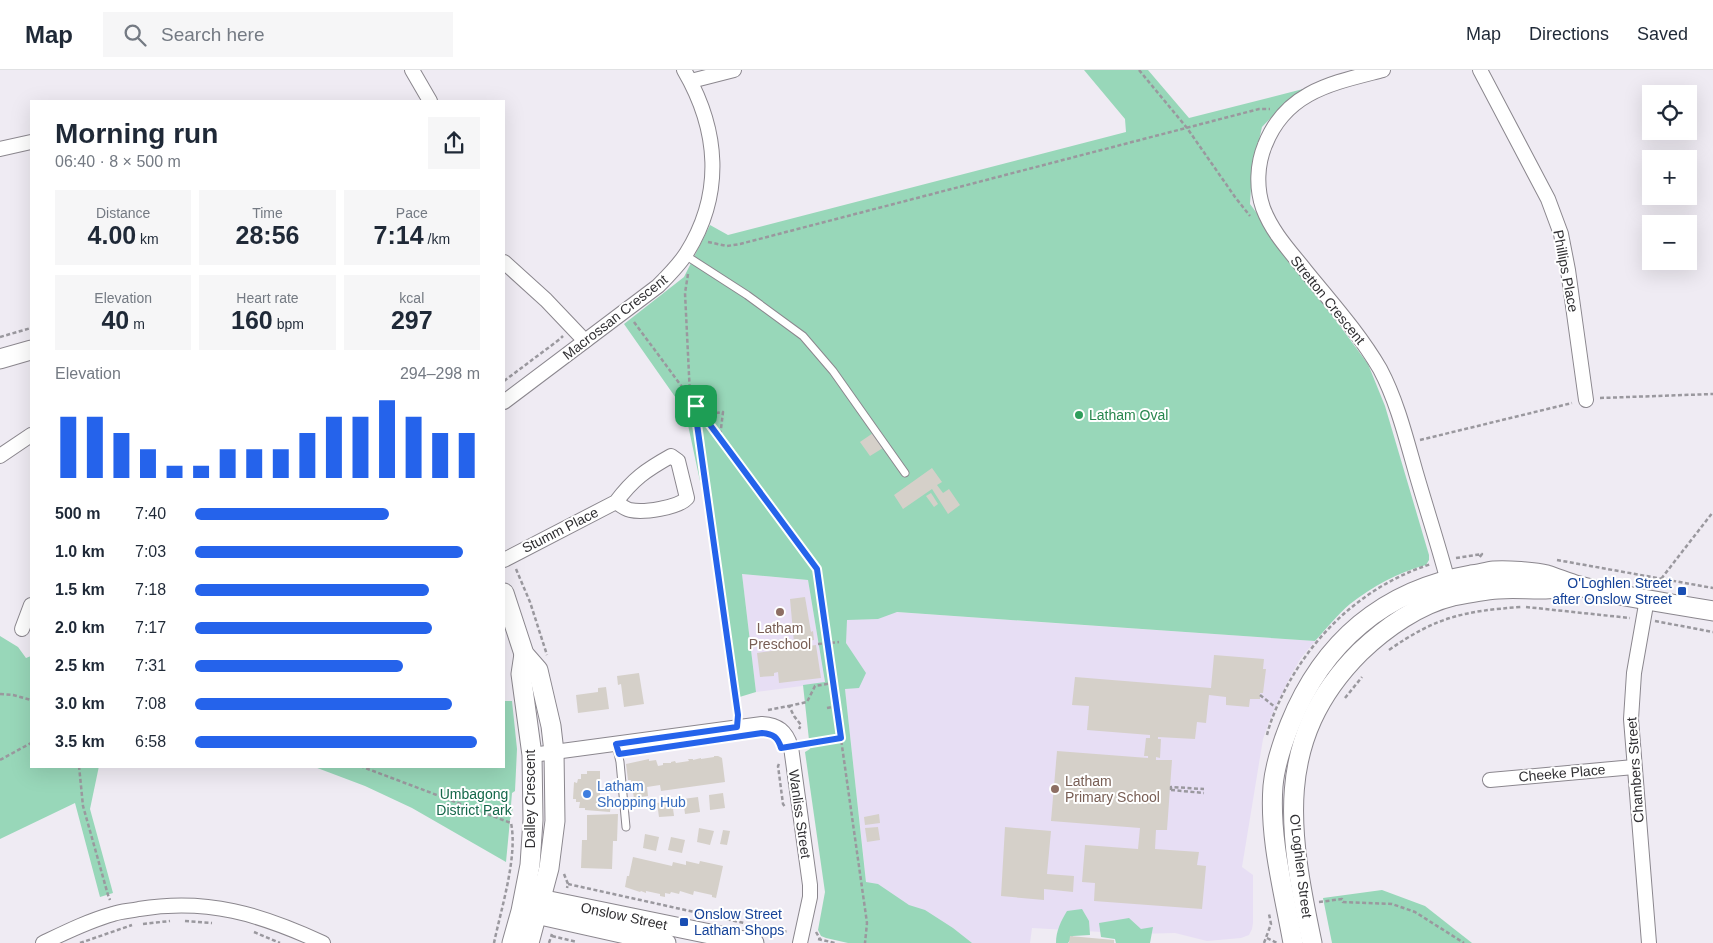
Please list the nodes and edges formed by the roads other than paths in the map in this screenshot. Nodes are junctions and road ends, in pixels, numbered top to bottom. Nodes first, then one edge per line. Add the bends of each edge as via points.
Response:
1 (412, 70) edge
2 (734, 70) edge
3 (1383, 70) edge
4 (1480, 70) edge
5 (1350, 74) edge
6 (688, 76) edge
7 (429, 100) edge
8 (30, 142) edge
9 (0, 149) edge
10 (685, 255) junction
11 (505, 263) edge
12 (585, 341) junction
13 (30, 350) edge
14 (0, 359) edge
15 (1586, 400) road end
16 (505, 401) edge
17 (30, 436) edge
18 (0, 456) edge
19 (905, 473) dead end
20 (616, 502) junction
21 (505, 559) edge
22 (1449, 588) junction
23 (1647, 599) junction
24 (505, 600) edge
25 (30, 608) edge
26 (1713, 611) edge
27 (22, 629) dead end
28 (524, 654) junction
29 (616, 744) junction
30 (554, 752) junction
31 (532, 755) junction
32 (1634, 767) junction
33 (1490, 780) dead end
34 (626, 827) dead end
35 (531, 905) junction
36 (637, 928) junction
37 (800, 939) edge
38 (308, 940) edge
39 (723, 940) edge
40 (43, 943) edge
41 (322, 943) edge
42 (512, 943) edge
43 (529, 943) edge
44 (666, 943) edge
45 (754, 943) edge
46 (1293, 943) edge
47 (1312, 943) edge
48 (1649, 943) edge

1 - 7 street
2 - 6 street
3 - 5 street, Stretton Crescent
4 - 15 street, Phillips Place via 1548,199 1561,234
5 - 22 street, Stretton Crescent via 1298,100 1270,132 1261,159 1259,182 1263,207 1273,230 1352,328 1391,393
6 - 10 street, Macrossan Crescent via 705,111 712,144 713,177 706,210
8 - 9 street
10 - 12 street, Macrossan Crescent via 658,286
10 - 19 lane via 803,336 833,372
11 - 12 street
12 - 16 street, Macrossan Crescent
13 - 14 street
17 - 18 street
20 - 20 street, Stumm Place via 643,472 670,456 678,461 687,498 683,503 656,510 629,510
20 - 21 street, Stumm Place
22 - 23 street, O'Loghlen Street via 1578,586
22 - 46 street, O'Loghlen Street via 1417,590 1389,603 1358,626 1332,652 1296,710 1277,762 1273,787 1274,833
22 - 47 street, O'Loghlen Street via 1371,641 1330,688 1311,722 1294,781 1293,808 1294,835
23 - 26 street, O'Loghlen Street
23 - 32 street, Chambers Street via 1631,695
24 - 28 street, Dalley Crescent
25 - 27 street
28 - 30 street, Dalley Crescent via 538,670
28 - 31 street, Dalley Crescent via 521,674
29 - 30 street, Wanliss Street
29 - 34 lane
29 - 37 street, Wanliss Street via 762,724 776,726 785,733 791,747 810,885
30 - 31 street, Wanliss Street
30 - 35 street, Dalley Crescent via 555,821 549,868
31 - 35 street, Dalley Crescent
32 - 33 street, Cheeke Place
32 - 48 street, Chambers Street
35 - 36 street, Onslow Street
35 - 42 street, Dalley Crescent
35 - 43 street, Dalley Crescent
36 - 39 street, Onslow Street
36 - 44 street, Onslow Street
38 - 40 street via 252,914 202,906 162,906 114,913
38 - 41 street
39 - 45 street, Onslow Street

